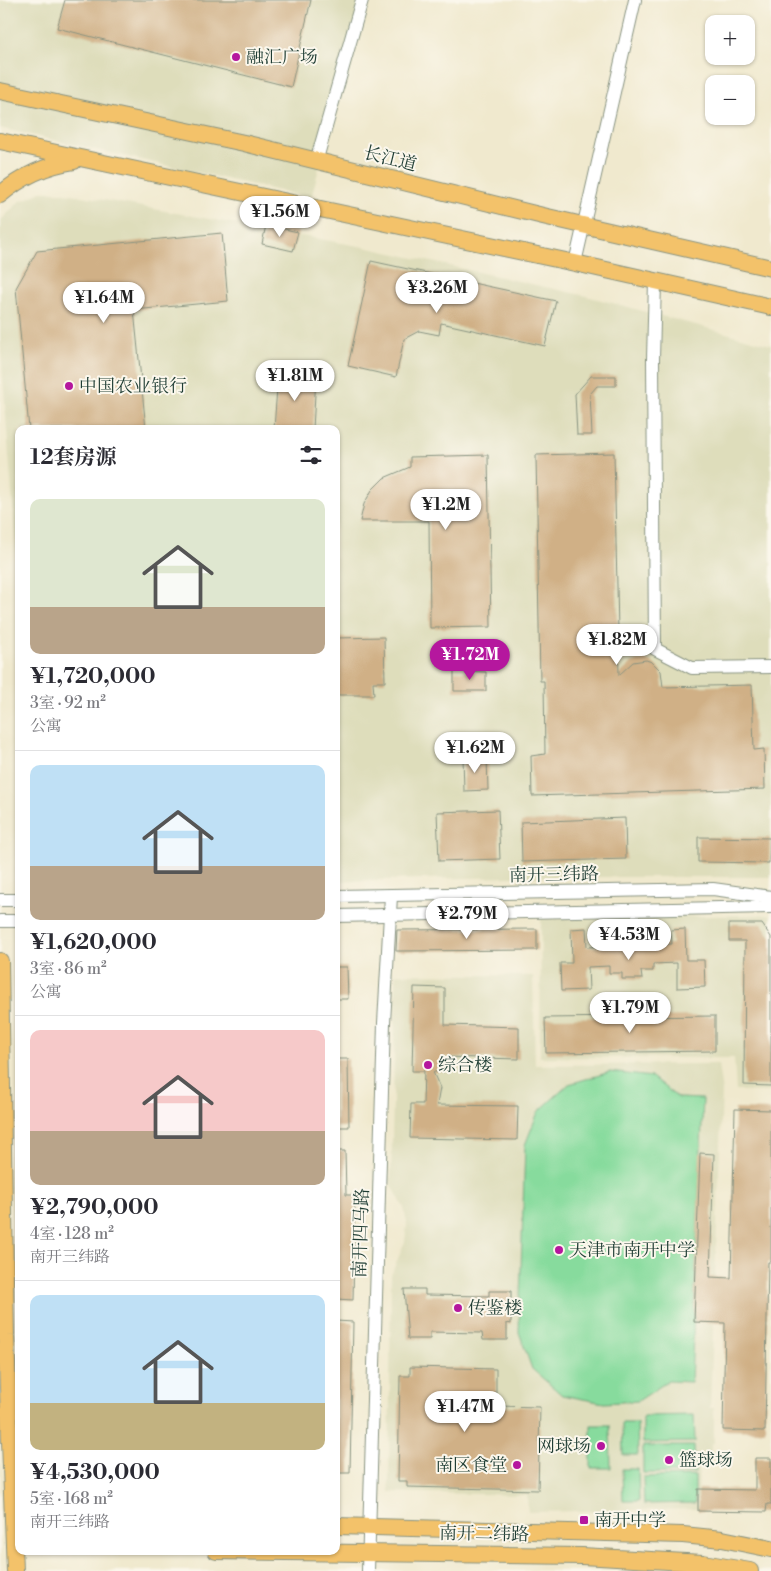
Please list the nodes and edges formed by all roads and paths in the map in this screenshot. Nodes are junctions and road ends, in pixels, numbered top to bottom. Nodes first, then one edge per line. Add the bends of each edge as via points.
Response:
1 (362, 0) edge
2 (635, 0) edge
3 (0, 91) edge
4 (0, 96) edge
5 (24, 96) junction
6 (0, 141) edge
7 (84, 160) junction
8 (316, 162) junction
9 (0, 194) edge
10 (585, 226) junction
11 (575, 263) junction
12 (771, 268) edge
13 (655, 281) junction
14 (771, 307) edge
15 (771, 667) edge
16 (340, 896) edge
17 (391, 896) junction
18 (771, 897) edge
19 (0, 900) edge
20 (15, 900) edge
21 (771, 907) edge
22 (390, 915) junction
23 (340, 916) edge
24 (0, 921) edge
25 (15, 921) edge
26 (0, 961) edge
27 (10, 1519) edge
28 (340, 1526) edge
29 (369, 1527) junction
30 (11, 1549) edge
31 (771, 1549) edge
32 (340, 1552) edge
33 (369, 1552) junction
34 (15, 1571) edge
35 (368, 1571) edge
36 (750, 1571) edge

1 - 8 street
2 - 10 street
3 - 5 main road, 长江道
4 - 5 main road
5 - 8 main road, 长江道 via 244,143
6 - 7 main road
7 - 9 main road via 48,166
7 - 11 main road
8 - 10 main road, 长江道
10 - 11 street
10 - 12 main road, 长江道
11 - 13 main road
13 - 14 main road
13 - 15 street via 655,649 692,668
16 - 17 street, 南开三纬路
17 - 18 street, 南开三纬路 via 713,888
17 - 22 street, 南开四马路
19 - 20 street
21 - 22 street, 南开三纬路
22 - 23 street, 南开三纬路
22 - 29 street, 南开四马路
24 - 25 street
26 - 27 main road
27 - 30 main road
28 - 29 main road, 南开二纬路
29 - 31 main road, 南开二纬路 via 683,1535 722,1538
29 - 33 street, 南开四马路
30 - 34 main road
32 - 33 main road, 南开二纬路
33 - 35 street, 南开四马路
33 - 36 main road, 南开二纬路 via 659,1560

